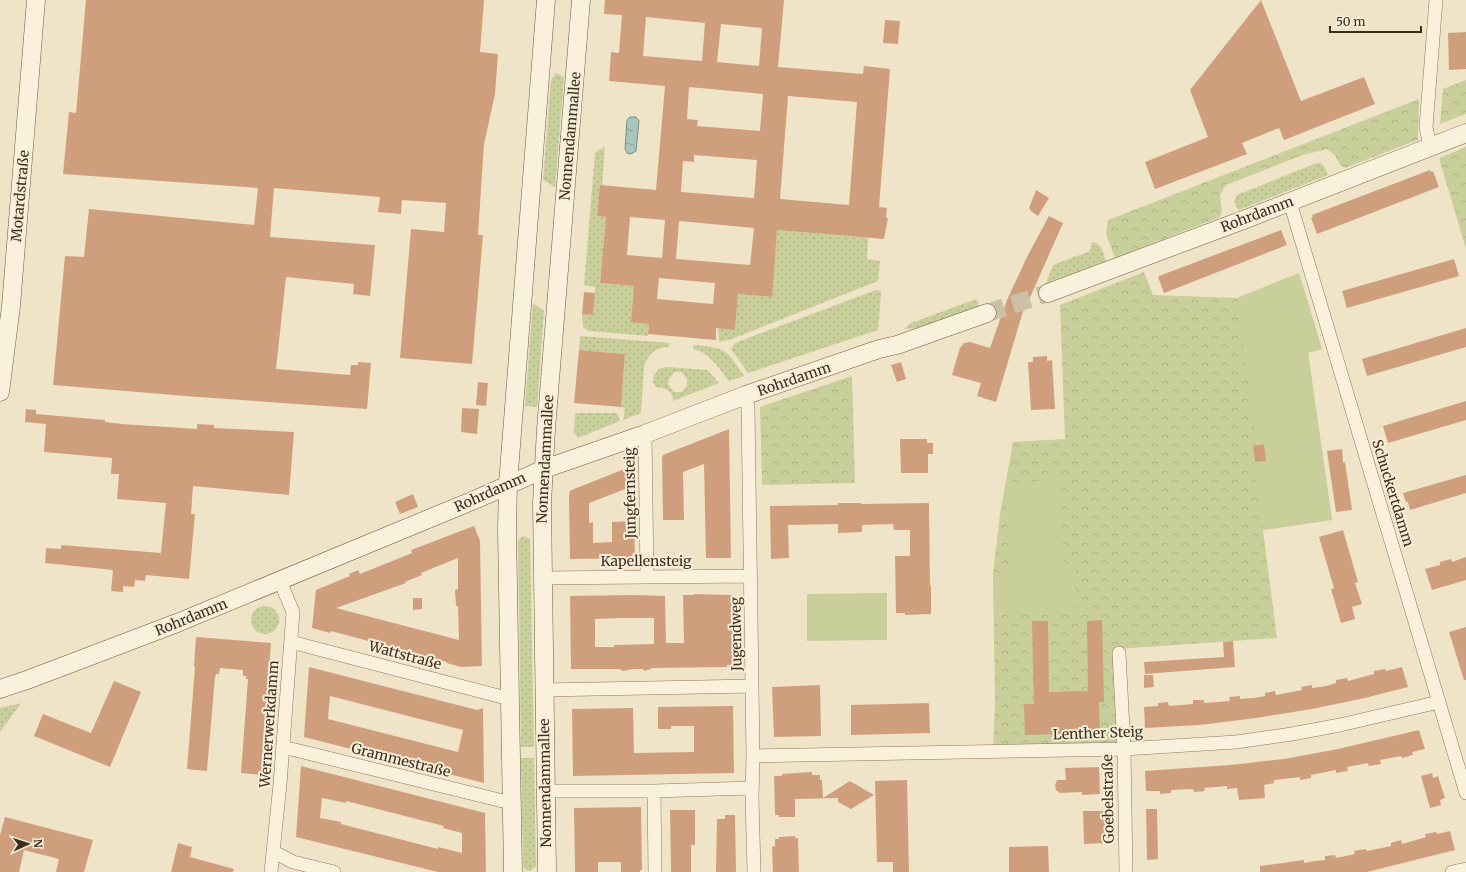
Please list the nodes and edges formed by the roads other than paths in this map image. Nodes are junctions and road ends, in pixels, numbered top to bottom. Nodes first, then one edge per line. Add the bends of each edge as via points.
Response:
1 (36, 0) edge
2 (546, 0) edge
3 (581, 0) edge
4 (1436, 0) edge
5 (1466, 133) edge
6 (1430, 147) junction
7 (1290, 202) junction
8 (1048, 293) tunnel mouth
9 (987, 313) tunnel mouth
10 (0, 392) edge
11 (746, 395) junction
12 (645, 434) junction
13 (544, 469) junction
14 (508, 484) junction
15 (647, 576) junction
16 (751, 576) junction
17 (542, 578) junction
18 (280, 581) junction
19 (291, 642) junction
20 (1119, 654) dead end
21 (752, 686) junction
22 (0, 689) edge
23 (544, 690) junction
24 (510, 699) junction
25 (1439, 702) junction
26 (283, 747) junction
27 (1124, 749) junction
28 (753, 756) junction
29 (752, 788) junction
30 (546, 791) junction
31 (654, 791) junction
32 (1466, 793) edge
33 (512, 803) junction
34 (274, 852) junction
35 (1466, 869) edge
36 (271, 872) edge
37 (334, 872) edge
38 (512, 872) edge
39 (547, 872) edge
40 (655, 872) edge
41 (754, 872) edge
42 (1126, 872) edge
43 (1452, 872) edge

1 - 10 main road, Motardstraße via 11,306
2 - 14 main road
3 - 13 main road, Nonnendammallee
4 - 6 street via 1426,128
5 - 6 main road, Rohrdamm
6 - 7 main road, Rohrdamm
7 - 8 main road, Rohrdamm
7 - 25 street, Schuckertdamm
9 - 11 main road, Rohrdamm via 897,346 879,349
11 - 12 main road, Rohrdamm
11 - 16 street, Jugendweg
12 - 13 main road, Rohrdamm
12 - 15 street, Jungfernsteig
13 - 14 main road, Rohrdamm
13 - 17 main road, Nonnendammallee
14 - 18 main road, Rohrdamm
14 - 24 main road
15 - 16 street, Kapellensteig
15 - 17 street, Kapellensteig
16 - 21 street, Jugendweg
17 - 23 main road, Nonnendammallee
18 - 19 street, Wernerwerkdamm via 293,612
18 - 22 main road, Rohrdamm
19 - 24 street, Wattstraße
19 - 26 street, Wernerwerkdamm
20 - 27 street, Goebelstraße
21 - 23 street
21 - 28 street, Jugendweg
23 - 30 main road, Nonnendammallee
24 - 33 main road
25 - 27 street, Lenther Steig via 1292,734 1236,742
25 - 32 street, Schuckertdamm
26 - 33 street, Grammestraße
26 - 34 street, Wernerwerkdamm
27 - 28 street, Lenther Steig
27 - 42 street, Goebelstraße
28 - 29 street, Jugendweg
29 - 31 street
29 - 41 street, Jugendweg
30 - 31 street
30 - 39 main road, Nonnendammallee
31 - 40 street
33 - 38 main road
34 - 36 street, Wernerwerkdamm
34 - 37 street via 293,862
35 - 43 street

